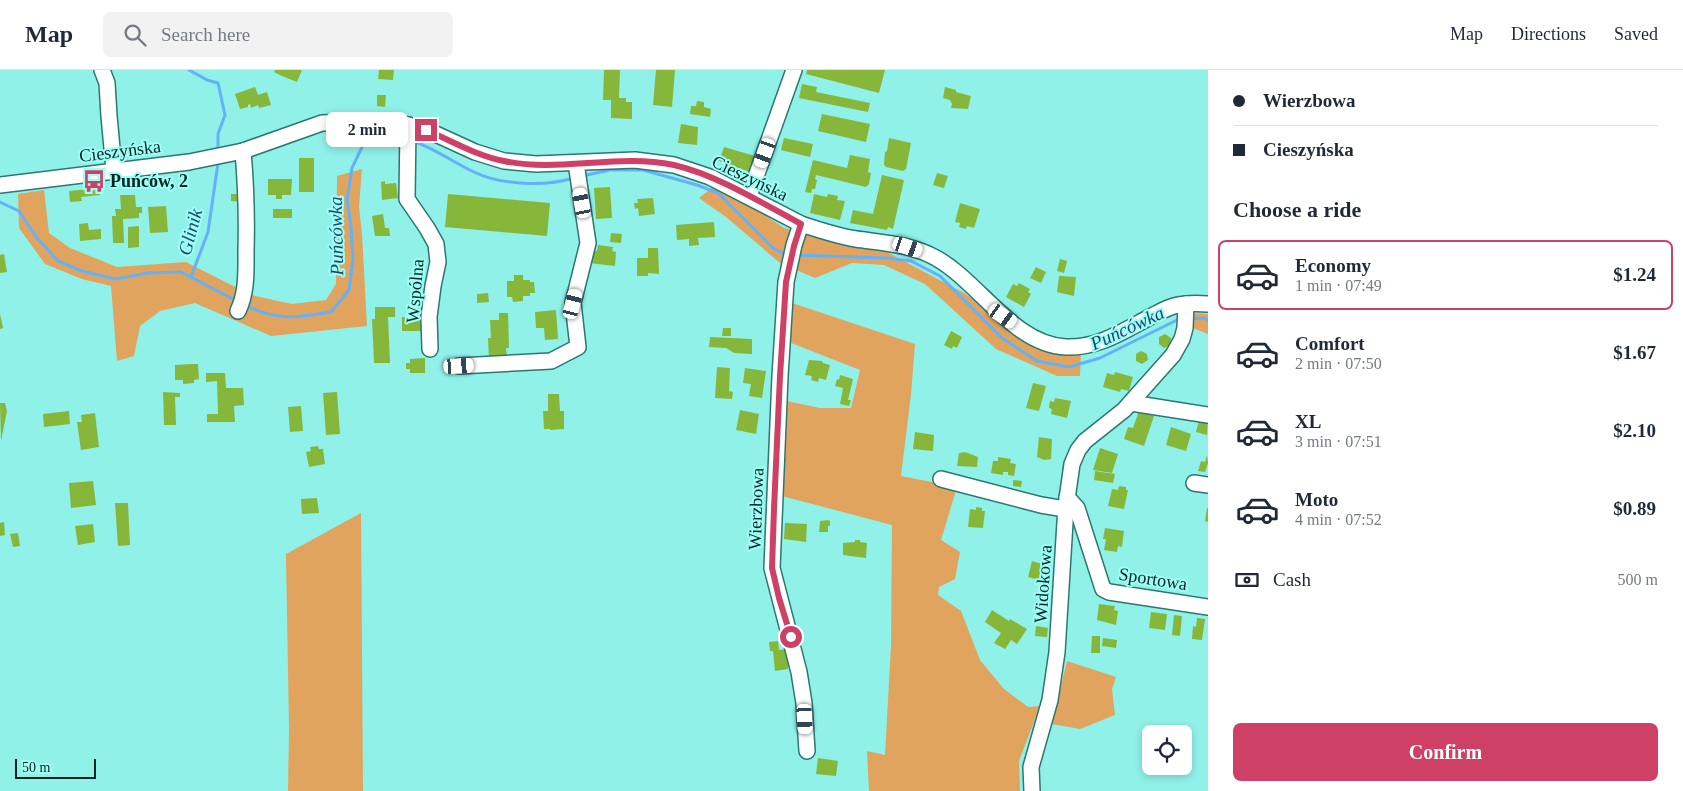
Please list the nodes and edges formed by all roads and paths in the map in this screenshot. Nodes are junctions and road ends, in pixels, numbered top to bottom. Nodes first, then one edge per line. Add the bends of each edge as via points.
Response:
1 (102, 70) edge
2 (794, 70) edge
3 (407, 134) junction
4 (243, 151) junction
5 (114, 170) junction
6 (577, 174) junction
7 (0, 185) edge
8 (748, 196) junction
9 (801, 224) junction
10 (1208, 304) edge
11 (241, 305) dead end
12 (1186, 315) junction
13 (430, 350) dead end
14 (459, 366) dead end
15 (1131, 403) junction
16 (1208, 415) edge
17 (941, 479) dead end
18 (1066, 502) junction
19 (1208, 606) edge
20 (807, 751) dead end
21 (1032, 791) edge

1 - 5 street via 107,83
2 - 8 street
3 - 4 street, Cieszyńska via 381,121 322,123
3 - 6 street, Cieszyńska via 426,130 504,161 536,164
3 - 13 street, Wspólna via 407,200 428,228 436,244 438,262 429,317
4 - 5 street, Cieszyńska via 189,162
4 - 11 street via 247,196
5 - 7 street, Cieszyńska
6 - 8 street, Cieszyńska via 635,160 674,165 710,177
6 - 14 street via 588,243 573,304 578,347 551,361
8 - 9 street, Cieszyńska
9 - 12 street, Cieszyńska via 841,236 908,247 929,255 954,270 1003,316 1051,345 1077,347 1098,344 1167,308
9 - 20 street, Wierzbowa via 786,282 772,568 800,680
10 - 12 street, Cieszyńska
12 - 15 street, Widokowa via 1182,339 1173,355
15 - 16 street
15 - 18 street, Widokowa via 1078,450 1072,464
17 - 18 street via 1041,505 1059,508
18 - 19 street, Sportowa via 1077,508 1103,589
18 - 21 street, Widokowa via 1057,652 1045,723 1032,767

